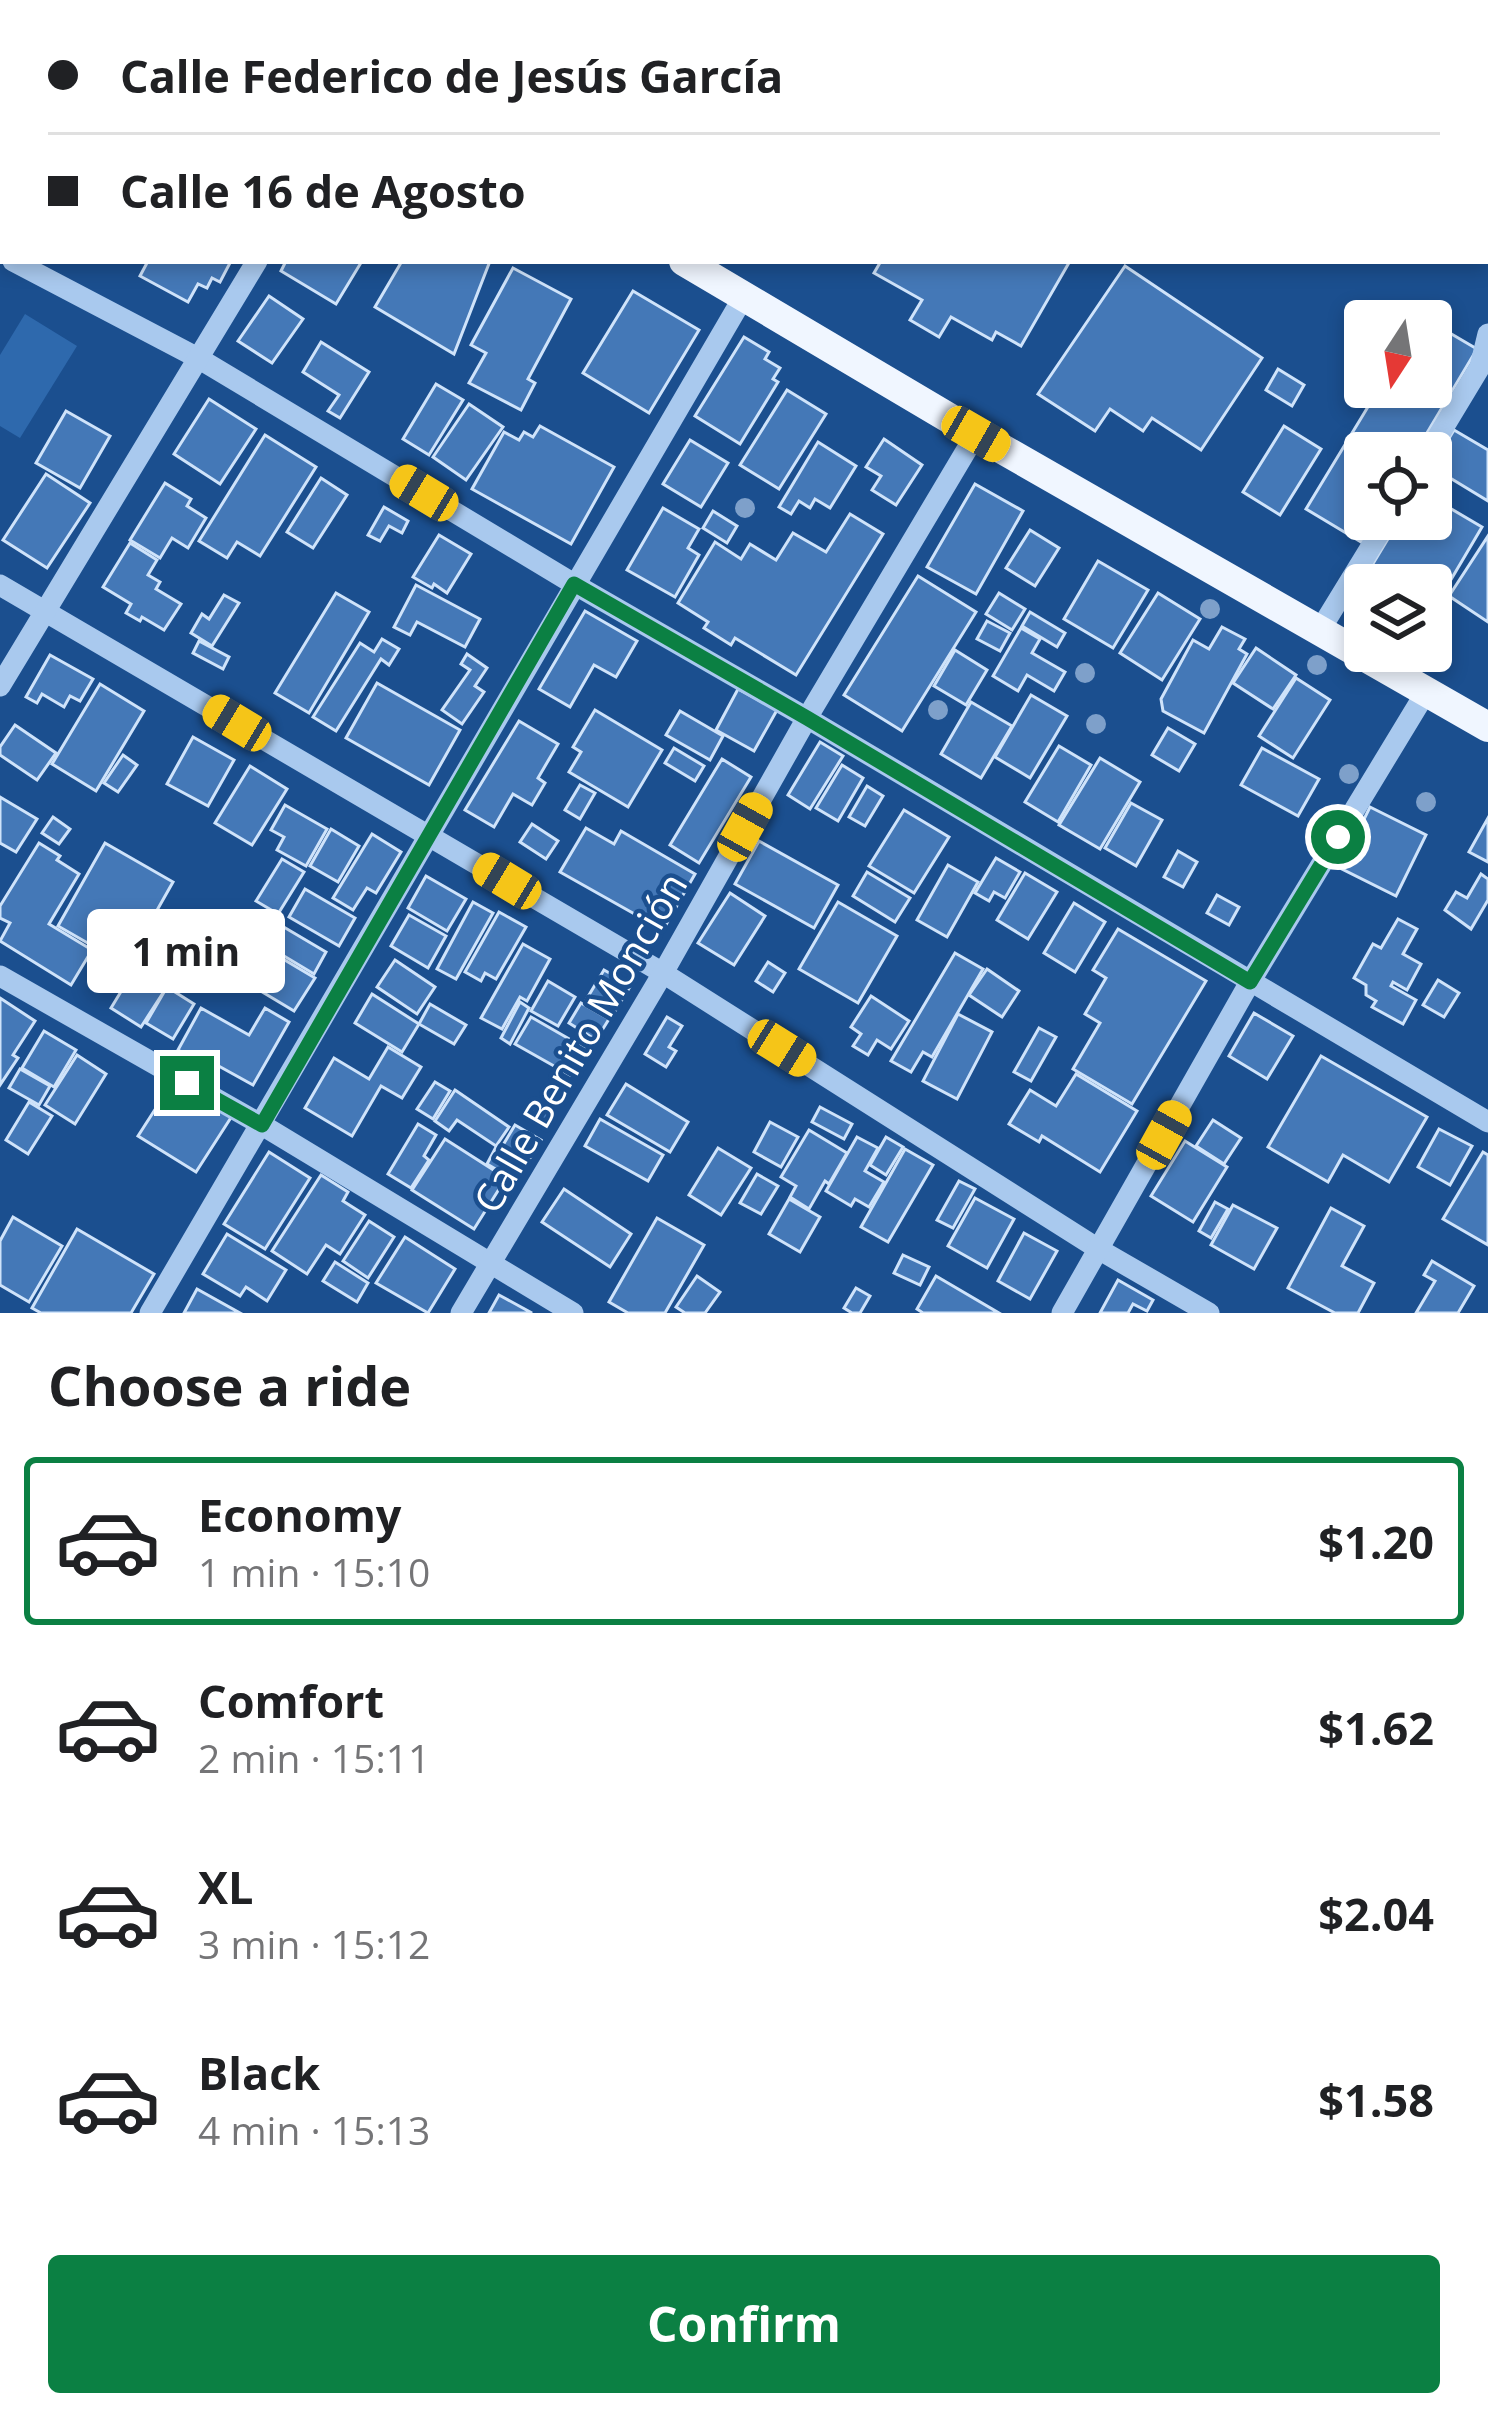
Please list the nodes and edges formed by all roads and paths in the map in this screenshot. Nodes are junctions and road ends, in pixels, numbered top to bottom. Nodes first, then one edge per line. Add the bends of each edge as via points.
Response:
1 (19, 264) edge
2 (255, 264) edge
3 (689, 264) edge
4 (744, 296) junction
5 (1488, 334) edge
6 (198, 358) junction
7 (1441, 432) edge
8 (976, 434) junction
9 (1375, 540) edge
10 (574, 584) junction
11 (0, 585) edge
12 (46, 610) junction
13 (1320, 630) junction
14 (0, 686) edge
15 (1426, 692) junction
16 (807, 718) junction
17 (1488, 727) edge
18 (429, 836) junction
19 (663, 973) junction
20 (0, 976) edge
21 (1250, 982) junction
22 (1488, 1122) edge
23 (262, 1125) junction
24 (1100, 1250) junction
25 (491, 1264) junction
26 (150, 1313) edge
27 (461, 1313) edge
28 (573, 1313) edge
29 (1062, 1313) edge
30 (1209, 1313) edge

1 - 6 street
2 - 6 street
3 - 4 main road
4 - 8 main road
4 - 10 street
5 - 7 street via 1480,367
6 - 10 street
6 - 12 street
8 - 13 main road
8 - 16 street, Calle Benito Monción
9 - 13 street
10 - 16 street
10 - 18 street
11 - 12 street
12 - 14 street
12 - 18 street
13 - 15 main road
15 - 17 main road
15 - 21 street
16 - 19 street, Calle Benito Monción
16 - 21 street
18 - 19 street
18 - 23 street
19 - 24 street
19 - 25 street, Calle Benito Monción
20 - 23 street
21 - 22 street
21 - 24 street
23 - 25 street
23 - 26 street
24 - 29 street
24 - 30 street
25 - 27 street, Calle Benito Monción
25 - 28 street

